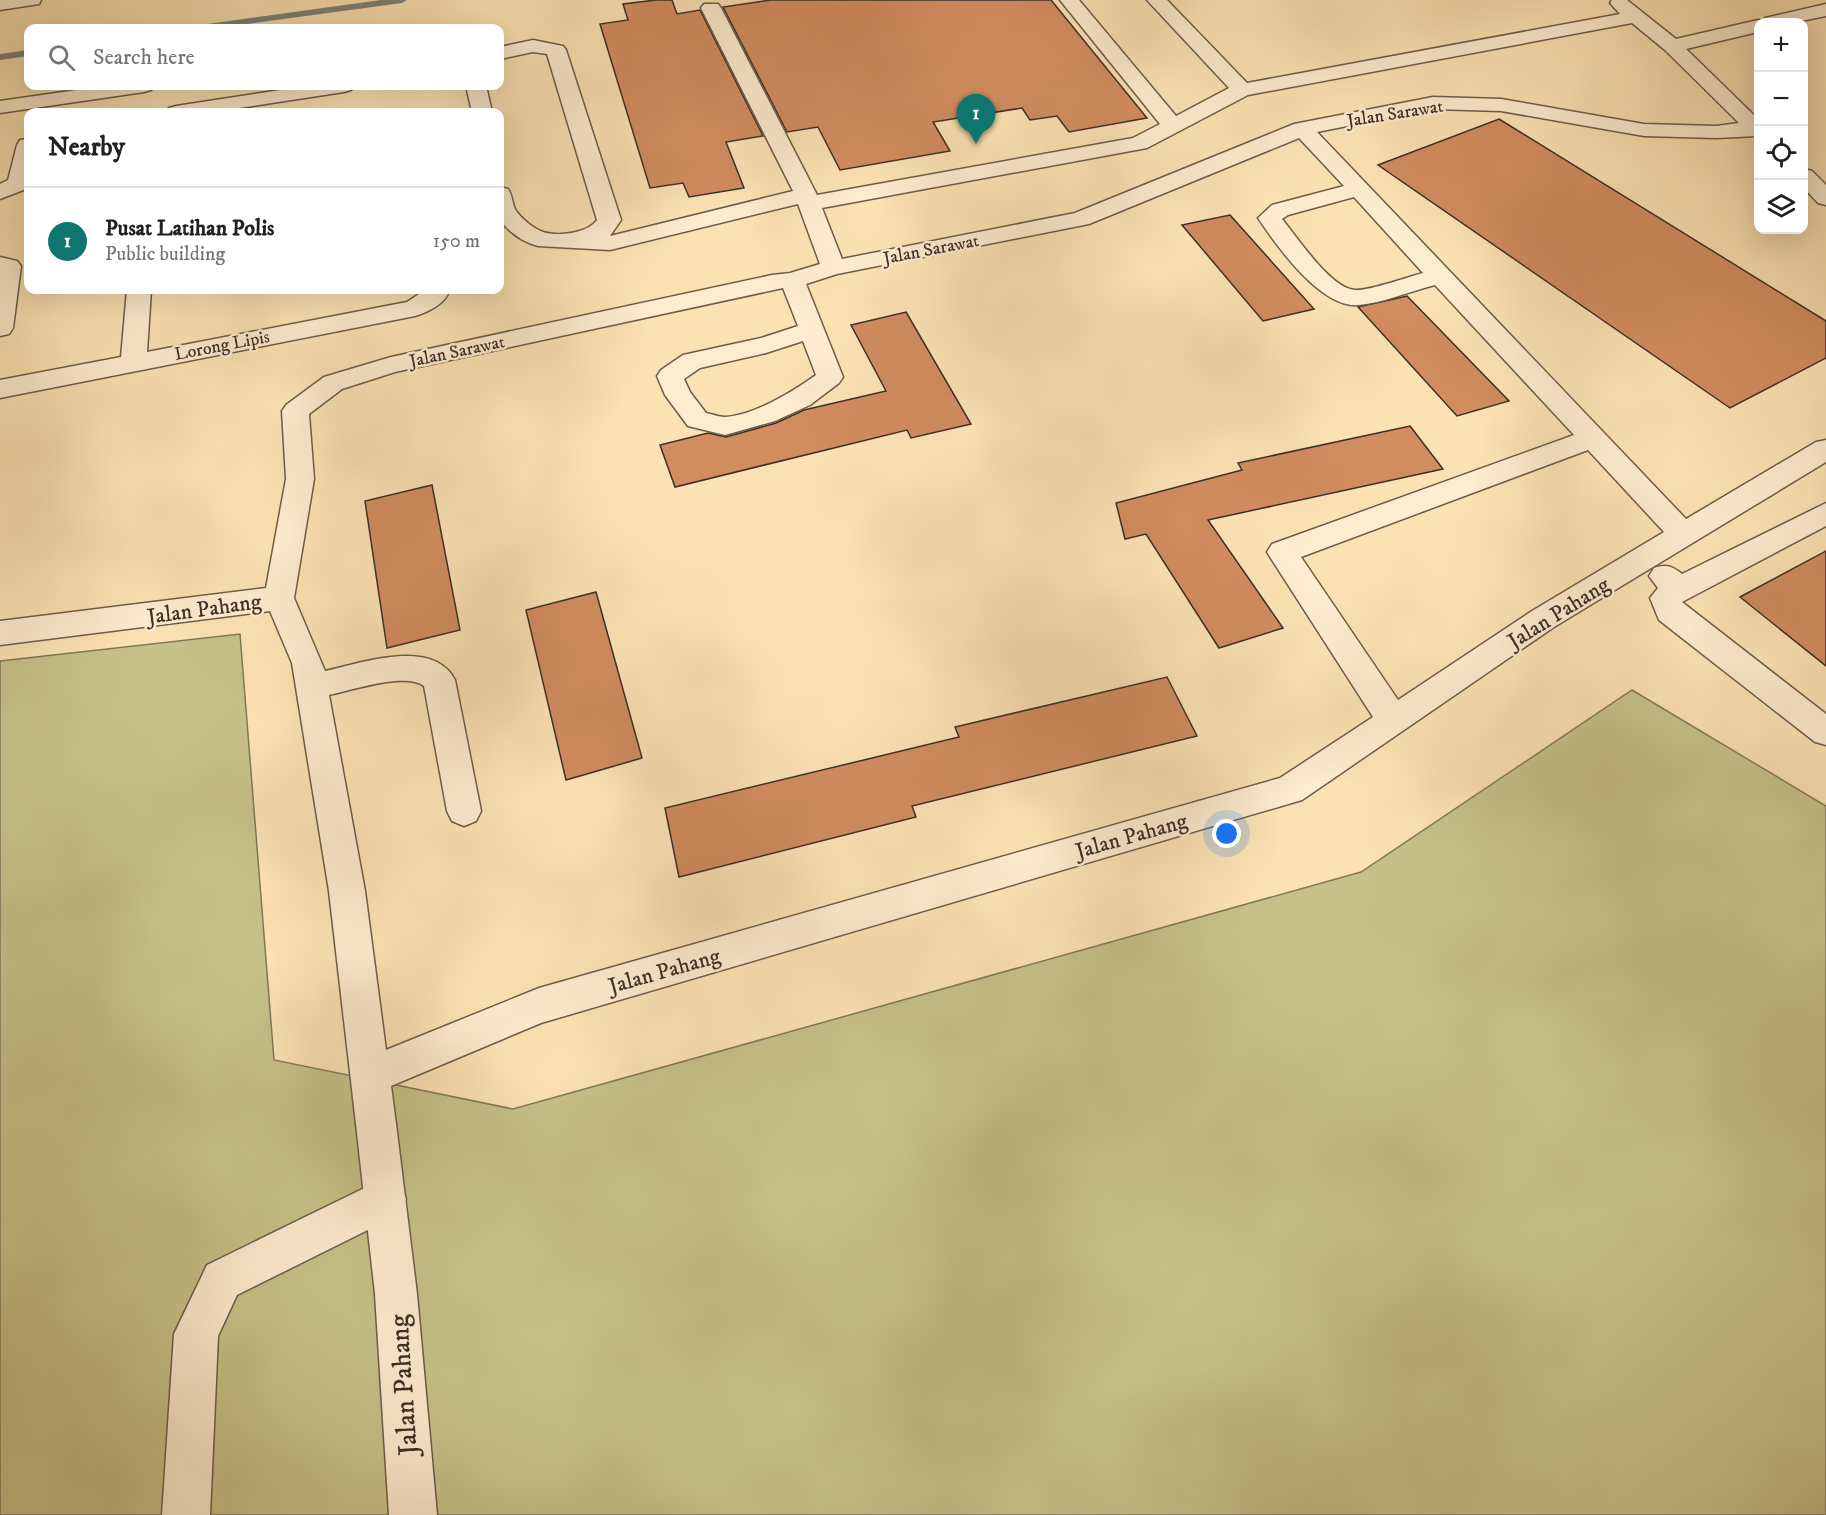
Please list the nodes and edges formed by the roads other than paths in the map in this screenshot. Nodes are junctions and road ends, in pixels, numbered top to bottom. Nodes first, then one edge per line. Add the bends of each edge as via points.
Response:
1 (32, 0) edge
2 (1069, 0) edge
3 (1156, 0) edge
4 (1616, 0) edge
5 (0, 4) edge
6 (711, 8) dead end
7 (1826, 10) edge
8 (1634, 17) junction
9 (1790, 18) edge
10 (1754, 27) edge
11 (1672, 46) junction
12 (504, 52) edge
13 (124, 90) edge
14 (159, 90) edge
15 (318, 90) edge
16 (477, 90) edge
17 (1242, 90) junction
18 (0, 107) edge
19 (38, 107) edge
20 (158, 108) edge
21 (202, 108) edge
22 (481, 108) edge
23 (1172, 125) junction
24 (1754, 126) edge
25 (1302, 129) junction
26 (1754, 129) edge
27 (24, 161) edge
28 (1807, 180) edge
29 (1360, 189) junction
30 (0, 192) edge
31 (1826, 198) edge
32 (808, 199) junction
33 (504, 211) edge
34 (568, 240) junction
35 (0, 264) edge
36 (833, 268) junction
37 (1442, 275) junction
38 (792, 280) junction
39 (139, 294) edge
40 (435, 294) edge
41 (0, 328) edge
42 (812, 330) junction
43 (133, 363) junction
44 (0, 389) edge
45 (1594, 438) junction
46 (1826, 449) edge
47 (1826, 513) edge
48 (1684, 535) junction
49 (1644, 559) junction
50 (1680, 589) junction
51 (279, 598) junction
52 (0, 633) edge
53 (312, 686) junction
54 (1393, 720) junction
55 (1826, 732) edge
56 (464, 811) dead end
57 (369, 1077) junction
58 (385, 1198) junction
59 (186, 1515) edge
60 (413, 1515) edge

1 - 5 street
2 - 23 street
3 - 17 street
4 - 8 street
6 - 32 street
7 - 9 street
8 - 11 street
8 - 17 street
10 - 11 street
11 - 24 street
12 - 34 street via 533,46 556,50 609,220 601,231
13 - 19 street
14 - 20 street
15 - 21 street
16 - 22 street
17 - 23 street
18 - 19 street
23 - 32 street via 1139,143
25 - 26 street, Jalan Sarawat via 1433,103 1501,105 1644,130
25 - 29 street
25 - 36 street, Jalan Sarawat via 1081,219
27 - 30 street via 18,184
28 - 31 street
29 - 37 street
29 - 37 street via 1280,210 1269,218 1318,278 1337,293 1357,298
32 - 34 street via 610,243
32 - 36 street
33 - 34 street via 538,239
35 - 41 street via 9,266
36 - 38 street, Jalan Sarawat
37 - 45 street
38 - 42 street
38 - 51 street, Jalan Sarawat via 391,365 333,383 295,411 300,478
39 - 43 street
40 - 43 street, Lorong Lipis via 415,308
42 - 42 street via 830,377 801,399 766,415 725,426 697,420 678,395 670,376 692,361 766,345
43 - 44 street, Lorong Lipis
45 - 48 street
45 - 54 street via 1281,552
46 - 48 street, Jalan Pahang
47 - 50 street
48 - 49 street, Jalan Pahang
49 - 50 street
49 - 54 street, Jalan Pahang via 1543,619
50 - 55 street via 1665,598 1670,612
51 - 52 street, Jalan Pahang
51 - 53 street, Jalan Pahang via 308,663
53 - 56 street via 400,668 424,669 439,680
53 - 57 street, Jalan Pahang via 347,891
54 - 57 street, Jalan Pahang via 1290,790 539,1006
57 - 58 street, Jalan Pahang
58 - 59 street via 222,1280 196,1334
58 - 60 street, Jalan Pahang

